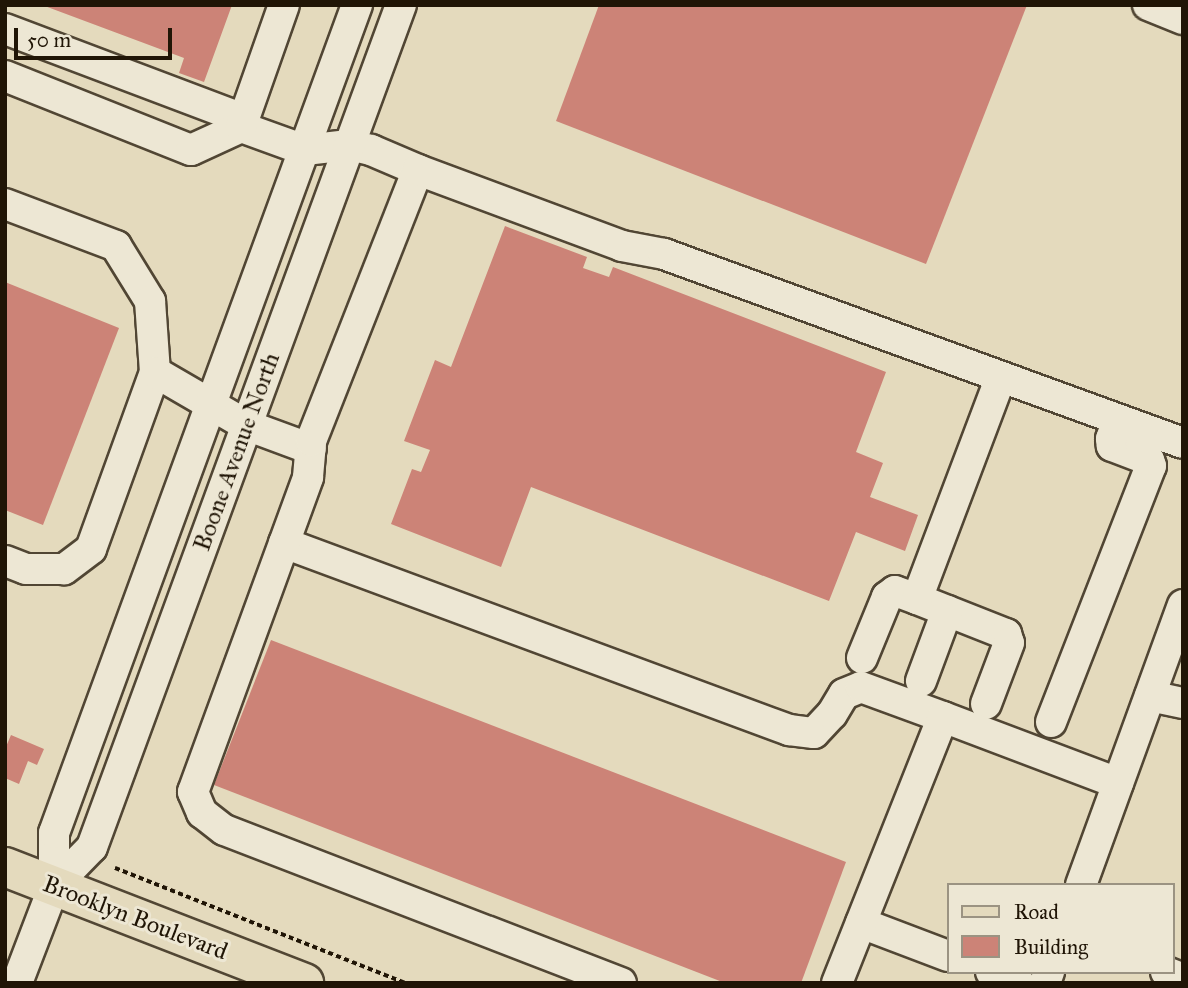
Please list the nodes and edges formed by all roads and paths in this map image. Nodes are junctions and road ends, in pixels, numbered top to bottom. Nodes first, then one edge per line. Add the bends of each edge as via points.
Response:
1 (284, 5) edge
2 (358, 5) edge
3 (401, 5) edge
4 (1148, 5) edge
5 (1183, 19) edge
6 (5, 29) edge
7 (5, 76) edge
8 (242, 123) junction
9 (349, 145) junction
10 (304, 150) junction
11 (418, 170) junction
12 (5, 204) edge
13 (155, 372) junction
14 (1001, 377) junction
15 (211, 405) junction
16 (1126, 423) junction
17 (246, 425) junction
18 (1183, 443) edge
19 (311, 449) junction
20 (284, 543) junction
21 (5, 561) edge
22 (917, 599) junction
23 (947, 611) junction
24 (1180, 621) edge
25 (862, 658) dead end
26 (921, 681) dead end
27 (1150, 696) junction
28 (1183, 704) edge
29 (986, 705) dead end
30 (943, 717) junction
31 (1051, 722) dead end
32 (1118, 783) junction
33 (5, 867) edge
34 (116, 868) dead end
35 (1082, 883) edge
36 (54, 886) junction
37 (861, 923) junction
38 (946, 955) edge
39 (996, 974) edge
40 (17, 983) edge
41 (304, 983) edge
42 (405, 983) edge
43 (621, 983) edge
44 (837, 983) edge
45 (1019, 983) edge

1 - 8 street
2 - 10 street, Boone Avenue North
3 - 9 street, Boone Avenue North
4 - 5 street
6 - 8 street
7 - 8 street via 191,150
8 - 10 street
9 - 10 street
9 - 11 street
9 - 17 street, Boone Avenue North
10 - 15 street, Boone Avenue North
11 - 14 street
11 - 19 street
12 - 13 street via 116,246 150,301
13 - 15 street
13 - 21 street via 91,548 64,569 26,569
14 - 16 street
14 - 22 street
15 - 17 street
15 - 36 street, Boone Avenue North via 54,834
16 - 18 street
16 - 31 street via 1112,446 1150,460 1151,466
17 - 19 street
17 - 36 street, Boone Avenue North via 92,847
19 - 20 street via 308,477
20 - 30 street via 789,730 814,733 844,694 861,687
20 - 43 street via 193,792 202,813 224,830
22 - 23 street
22 - 25 street via 895,592 887,597
23 - 26 street
23 - 29 street via 1006,634 1009,643
24 - 27 street
27 - 28 street
27 - 32 street
30 - 32 street
30 - 37 street
32 - 35 street
33 - 36 main road, Brooklyn Boulevard
34 - 42 path
36 - 40 street, Boone Avenue North
36 - 41 main road, Brooklyn Boulevard
37 - 38 street
37 - 44 street
39 - 45 street

